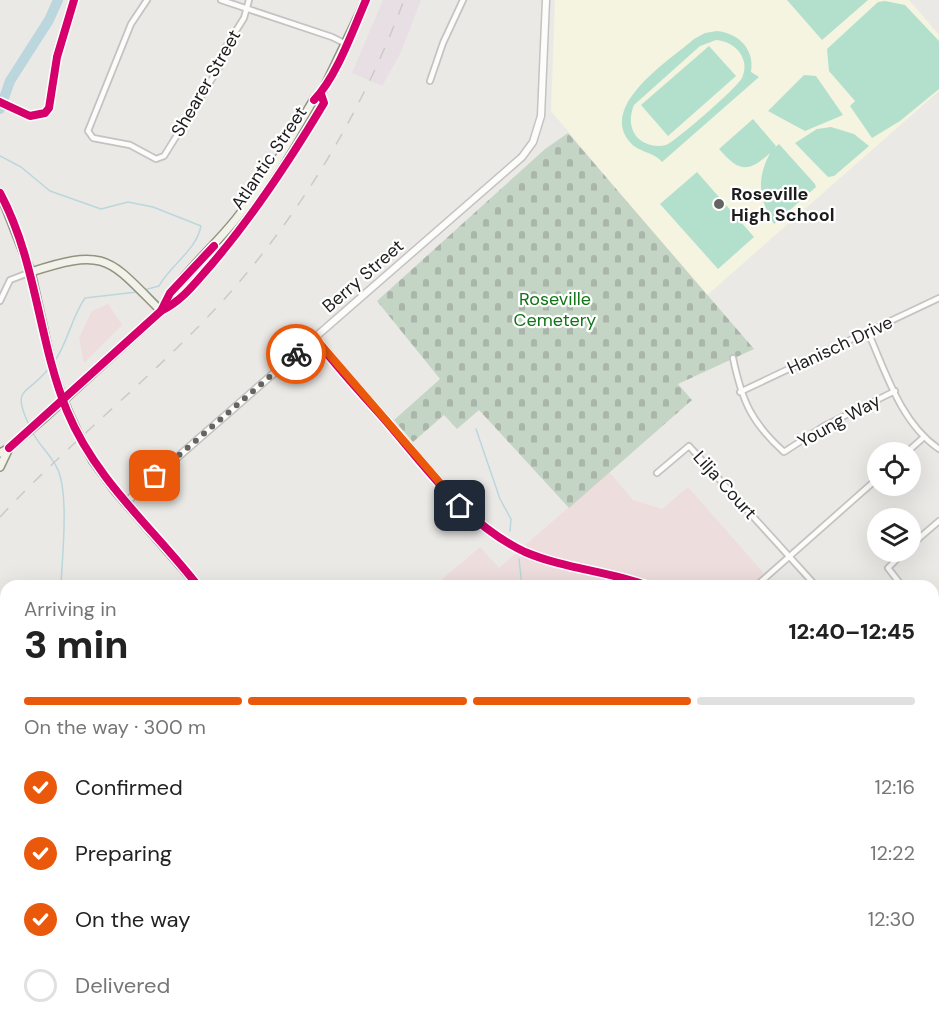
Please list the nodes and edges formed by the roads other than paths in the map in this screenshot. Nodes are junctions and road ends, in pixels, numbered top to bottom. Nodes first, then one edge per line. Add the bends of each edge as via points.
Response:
1 (147, 0) edge
2 (221, 0) edge
3 (249, 0) edge
4 (366, 0) edge
5 (463, 0) edge
6 (546, 0) edge
7 (247, 8) junction
8 (346, 44) junction
9 (430, 81) dead end
10 (321, 94) junction
11 (285, 149) junction
12 (0, 193) edge
13 (251, 214) junction
14 (31, 272) junction
15 (939, 298) edge
16 (0, 301) edge
17 (161, 312) junction
18 (868, 332) junction
19 (315, 338) junction
20 (733, 358) dead end
21 (895, 391) junction
22 (740, 392) junction
23 (924, 437) junction
24 (918, 442) edge
25 (9, 448) junction
26 (939, 449) edge
27 (0, 453) edge
28 (0, 467) edge
29 (657, 473) dead end
30 (867, 488) edge
31 (125, 503) junction
32 (939, 521) edge
33 (921, 537) edge
34 (789, 556) junction
35 (894, 562) edge
36 (194, 580) edge
37 (628, 580) edge
38 (763, 580) edge
39 (811, 580) edge
40 (897, 580) edge

1 - 7 street, Shearer Street via 131,24 88,127 93,138 124,143 152,159 164,156 220,66 222,53
2 - 7 street
3 - 7 street, Shearer Street
4 - 8 main road, Atlantic Street
5 - 9 street
6 - 19 street, Berry Street via 541,116 533,142 512,167
7 - 8 street
8 - 10 main road, Atlantic Street
10 - 11 main road, Atlantic Street via 314,99
10 - 13 main road, Atlantic Street via 324,103
11 - 13 main road via 285,159 253,205
11 - 17 main road, Atlantic Street via 238,217 170,293
12 - 14 main road
13 - 17 main road, Atlantic Street via 179,302
14 - 16 street via 10,280
14 - 17 main road via 77,259 93,259 118,268
14 - 31 main road, bridge via 51,364 68,413 93,461
15 - 18 street, Hanisch Drive
17 - 25 main road, Atlantic Street
18 - 21 street
18 - 22 street, Hanisch Drive
19 - 31 street, Berry Street
19 - 37 street via 450,496 491,533 549,561
20 - 22 street, Young Way
21 - 22 street, Young Way via 824,426 784,452 750,414
21 - 23 street via 908,418
23 - 24 street
23 - 26 street
25 - 27 main road, Atlantic Street
25 - 28 main road, Atlantic Street
29 - 34 street, Lilja Court via 689,446
30 - 34 street
31 - 36 main road
32 - 33 street
34 - 38 street
34 - 39 street
35 - 40 street via 888,568

